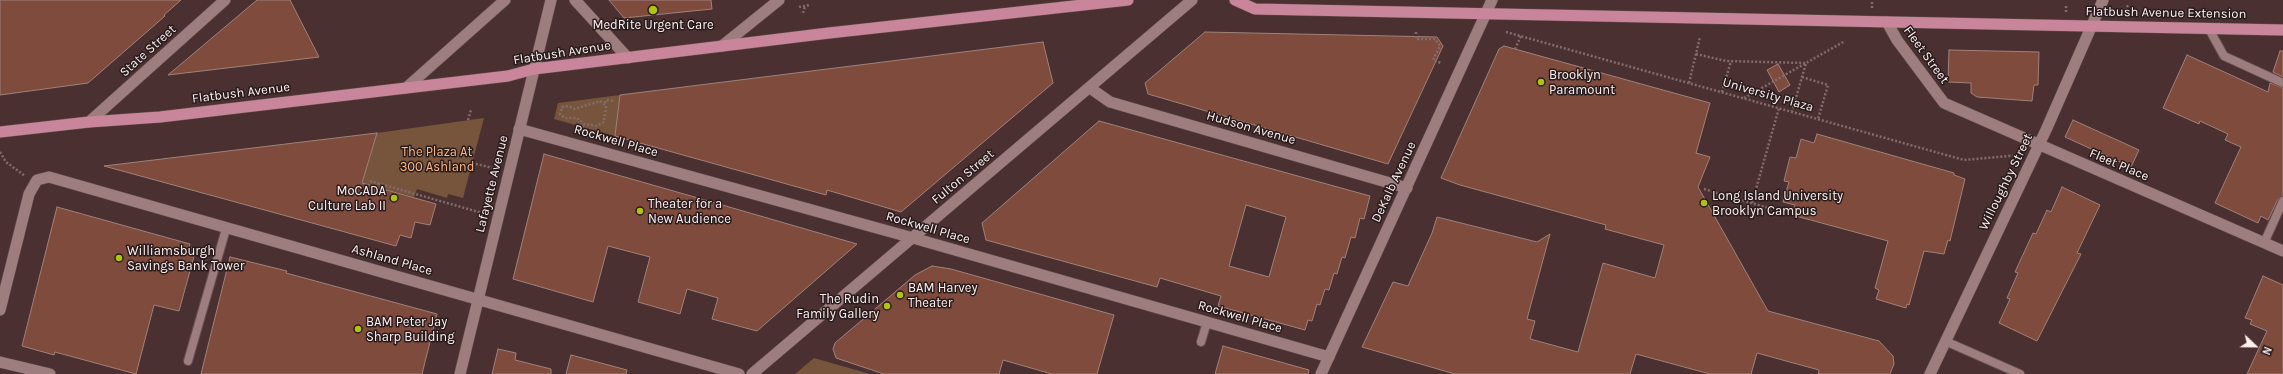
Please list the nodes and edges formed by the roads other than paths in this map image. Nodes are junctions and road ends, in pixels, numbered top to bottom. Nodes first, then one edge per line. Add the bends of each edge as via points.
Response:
1 (225, 0) edge
2 (505, 0) edge
3 (551, 0) edge
4 (575, 0) edge
5 (779, 0) edge
6 (1128, 0) edge
7 (1192, 0) edge
8 (1235, 0) edge
9 (1492, 0) edge
10 (2103, 0) edge
11 (1486, 12) junction
12 (1887, 22) junction
13 (2093, 26) junction
14 (2209, 29) junction
15 (2283, 30) edge
16 (722, 46) junction
17 (628, 58) junction
18 (534, 69) junction
19 (2283, 84) edge
20 (406, 88) junction
21 (1090, 88) junction
22 (1944, 103) joint
23 (89, 122) junction
24 (520, 129) junction
25 (0, 132) edge
26 (2039, 145) junction
27 (1407, 188) junction
28 (2283, 201) edge
29 (226, 229) junction
30 (913, 238) junction
31 (2264, 243) junction
32 (2283, 251) edge
33 (478, 298) junction
34 (0, 310) edge
35 (1207, 322) junction
36 (1201, 342) dead end
37 (1945, 342) junction
38 (1329, 357) junction
39 (188, 361) dead end
40 (0, 362) edge
41 (50, 374) edge
42 (460, 374) edge
43 (739, 374) edge
44 (752, 374) edge
45 (1321, 374) edge
46 (1930, 374) edge
47 (2020, 374) edge

1 - 23 street, State Street
2 - 20 street
3 - 18 street, Lafayette Avenue
4 - 17 street
5 - 16 street
6 - 16 main road, Flatbush Avenue
7 - 21 street, Fulton Street
8 - 11 main road, Flatbush Avenue Extension via 1256,9
9 - 11 street, DeKalb Avenue
10 - 13 street, Willoughby Street
11 - 12 main road, Flatbush Avenue Extension
11 - 27 street, DeKalb Avenue
12 - 13 main road, Flatbush Avenue Extension
12 - 22 street, Fleet Street via 1897,40
13 - 14 main road, Flatbush Avenue Extension
13 - 26 street, Willoughby Street
14 - 15 main road, Flatbush Avenue Extension
14 - 19 lane via 2224,56
16 - 17 main road, Flatbush Avenue
17 - 18 main road, Flatbush Avenue
18 - 20 main road, Flatbush Avenue via 508,76
18 - 24 street, Lafayette Avenue
20 - 23 main road, Flatbush Avenue via 160,117
21 - 27 street, Hudson Avenue via 1110,102
21 - 30 street, Fulton Street
22 - 26 street, Fleet Place
23 - 25 main road, Flatbush Avenue
24 - 30 street, Rockwell Place
24 - 33 street, Lafayette Avenue
26 - 31 street, Fleet Place
26 - 37 street, Willoughby Street
27 - 38 street, DeKalb Avenue
28 - 31 lane
29 - 33 street, Ashland Place
29 - 34 street, Ashland Place via 45,177 37,180 32,186 25,205
29 - 39 lane
30 - 35 street, Rockwell Place
30 - 44 street, Fulton Street
31 - 32 street, Fleet Place
33 - 42 street, Lafayette Avenue
33 - 43 street, Ashland Place
35 - 36 lane
35 - 38 street, Rockwell Place
37 - 46 street, Willoughby Street
37 - 47 lane
38 - 45 street, DeKalb Avenue
40 - 41 street

